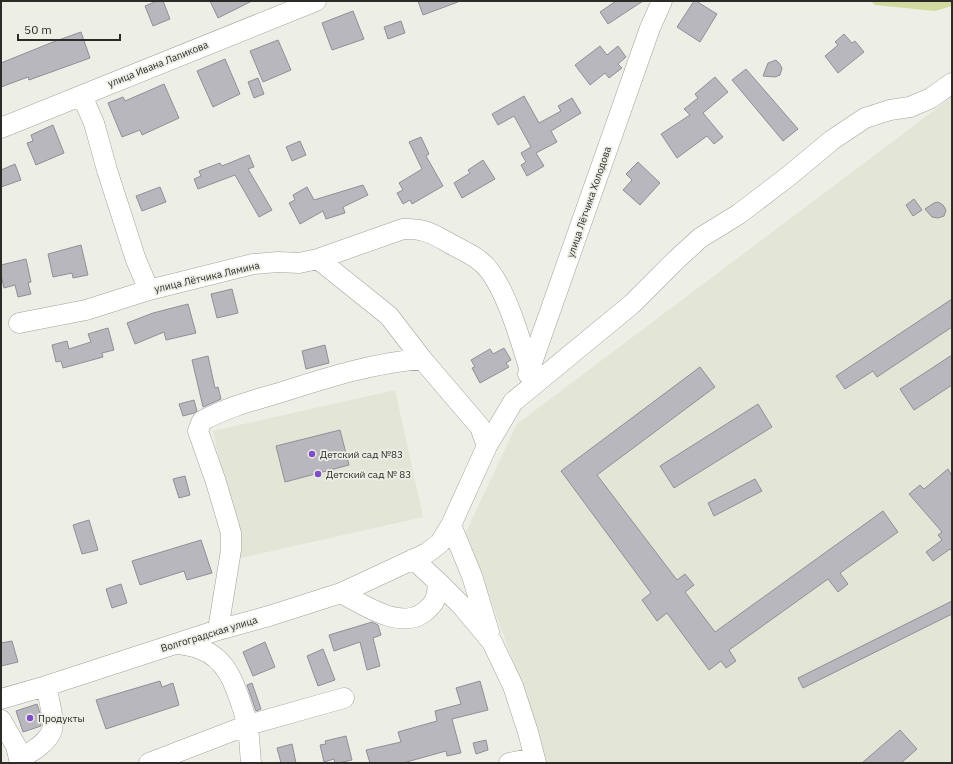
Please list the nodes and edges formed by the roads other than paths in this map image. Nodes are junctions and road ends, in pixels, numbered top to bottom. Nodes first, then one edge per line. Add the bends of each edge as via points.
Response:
1 (316, 1) edge
2 (662, 1) edge
3 (952, 83) edge
4 (82, 96) junction
5 (1, 128) edge
6 (318, 259) junction
7 (149, 290) junction
8 (19, 323) dead end
9 (422, 359) junction
10 (530, 371) junction
11 (513, 402) junction
12 (487, 446) junction
13 (451, 525) junction
14 (413, 559) junction
15 (438, 582) junction
16 (341, 593) junction
17 (218, 630) junction
18 (492, 642) junction
19 (178, 644) junction
20 (46, 686) junction
21 (344, 698) dead end
22 (1, 699) edge
23 (1, 720) edge
24 (248, 725) junction
25 (535, 760) edge
26 (20, 761) edge
27 (148, 763) edge
28 (251, 763) edge
29 (510, 763) edge

1 - 4 street, улица Ивана Лапикова
2 - 10 street, улица Лётчика Холодова via 650,28
3 - 11 street via 932,98 910,107 864,118 832,140 739,214 700,238 632,304
4 - 5 street, улица Ивана Лапикова
4 - 7 street via 94,123 136,260
6 - 7 street, улица Лётчика Лямина via 253,264
6 - 9 street via 389,316
6 - 10 street, улица Лётчика Лямина via 403,229 418,229 433,234 481,261 496,280 518,331
7 - 8 street, улица Лётчика Лямина via 86,310
9 - 12 street via 480,426
9 - 17 street via 379,364 335,375 214,414 202,421 198,431 231,533 231,550
10 - 11 street, улица Лётчика Холодова
11 - 12 street, улица Лётчика Холодова
12 - 13 street, улица Лётчика Холодова
13 - 14 street, Волгоградская улица via 440,542
13 - 18 street via 472,576
14 - 15 street
14 - 16 street, Волгоградская улица
15 - 16 street via 437,597 431,607 419,616 404,620 390,617
15 - 18 street
16 - 17 street, Волгоградская улица
17 - 19 street, Волгоградская улица
18 - 25 street via 513,686
19 - 20 street, Волгоградская улица
19 - 24 street via 200,649 221,661 233,680
20 - 22 street, Волгоградская улица
20 - 26 street via 53,730 47,739
21 - 24 street
23 - 26 street via 16,746
24 - 27 street
24 - 28 street
25 - 29 street

